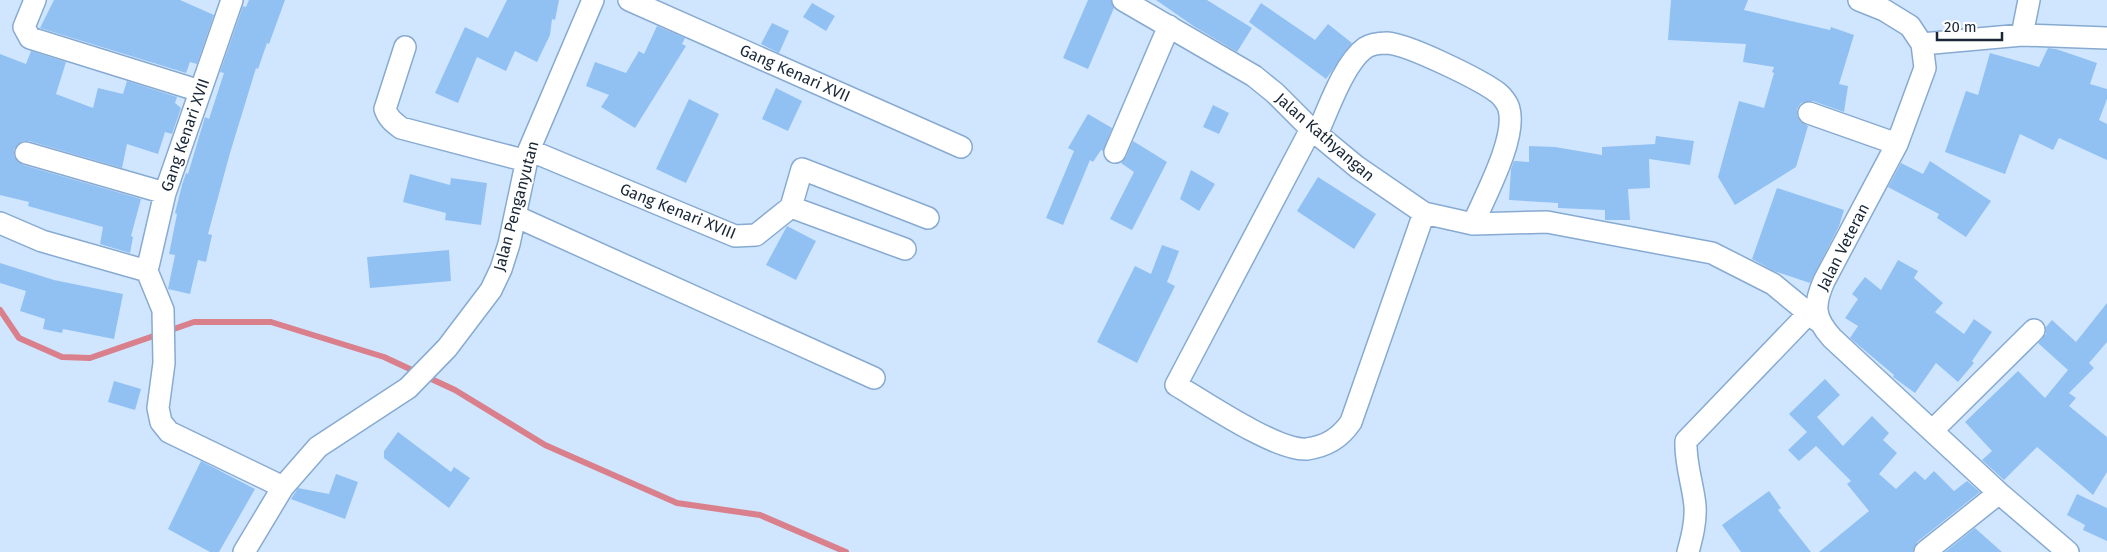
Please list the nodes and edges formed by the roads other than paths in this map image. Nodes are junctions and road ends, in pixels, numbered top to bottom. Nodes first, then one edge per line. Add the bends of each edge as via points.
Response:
1 (35, 0) edge
2 (232, 0) edge
3 (593, 0) edge
4 (629, 0) edge
5 (1124, 0) edge
6 (1859, 0) edge
7 (2029, 0) edge
8 (1169, 26) junction
9 (2022, 35) junction
10 (2107, 38) edge
11 (1922, 44) junction
12 (405, 47) dead end
13 (200, 91) junction
14 (1809, 113) dead end
15 (1314, 131) junction
16 (1897, 144) junction
17 (961, 147) dead end
18 (1115, 152) dead end
19 (26, 154) dead end
20 (528, 156) junction
21 (165, 193) junction
22 (791, 206) junction
23 (1424, 213) junction
24 (515, 216) junction
25 (928, 218) dead end
26 (0, 223) edge
27 (1473, 224) junction
28 (905, 249) dead end
29 (147, 272) junction
30 (1813, 317) junction
31 (2034, 330) dead end
32 (874, 378) dead end
33 (1933, 430) junction
34 (283, 487) junction
35 (1998, 493) junction
36 (2062, 550) edge
37 (244, 552) edge
38 (1688, 552) edge
39 (1925, 552) edge

1 - 13 street via 24,28 30,38
2 - 13 street, Gang Kenari XVII
3 - 20 street, Jalan Penganyutan
4 - 17 street, Gang Kenari XVII
5 - 8 street, Jalan Kathyangan
6 - 11 street via 1910,26
7 - 9 street
8 - 15 street, Jalan Kathyangan via 1254,76
8 - 18 street
9 - 10 street
9 - 11 street
11 - 16 street, Jalan Veteran via 1924,68
12 - 20 street, Gang Kenari XVIII via 385,109 394,123 401,128
13 - 21 street, Gang Kenari XVII
14 - 16 street
15 - 23 street, Jalan Kathyangan via 1379,184
15 - 23 street via 1176,385 1269,440 1305,449 1341,437 1351,422
15 - 27 street via 1350,66 1365,48 1374,44 1389,43 1426,55 1499,94 1509,108 1510,125 1500,164
16 - 30 street, Jalan Veteran via 1824,282
19 - 21 street
20 - 22 street, Gang Kenari XVIII via 735,236 756,235
20 - 24 street, Jalan Penganyutan
21 - 29 street, Gang Kenari XVII
22 - 25 street via 802,169
22 - 28 street
23 - 27 street, Jalan Kathyangan
24 - 32 street
24 - 34 street, Jalan Penganyutan via 502,269 491,290 447,348 408,388 318,447
26 - 29 street via 42,241
27 - 30 street, Jalan Kathyangan via 1547,222 1712,253 1773,284
29 - 34 street via 163,310 164,363 158,408 161,422 169,432
30 - 33 street
30 - 38 street via 1686,441 1685,456 1695,506 1693,536
31 - 33 street
33 - 35 street
34 - 37 street, Jalan Penganyutan
35 - 36 street
35 - 39 street

